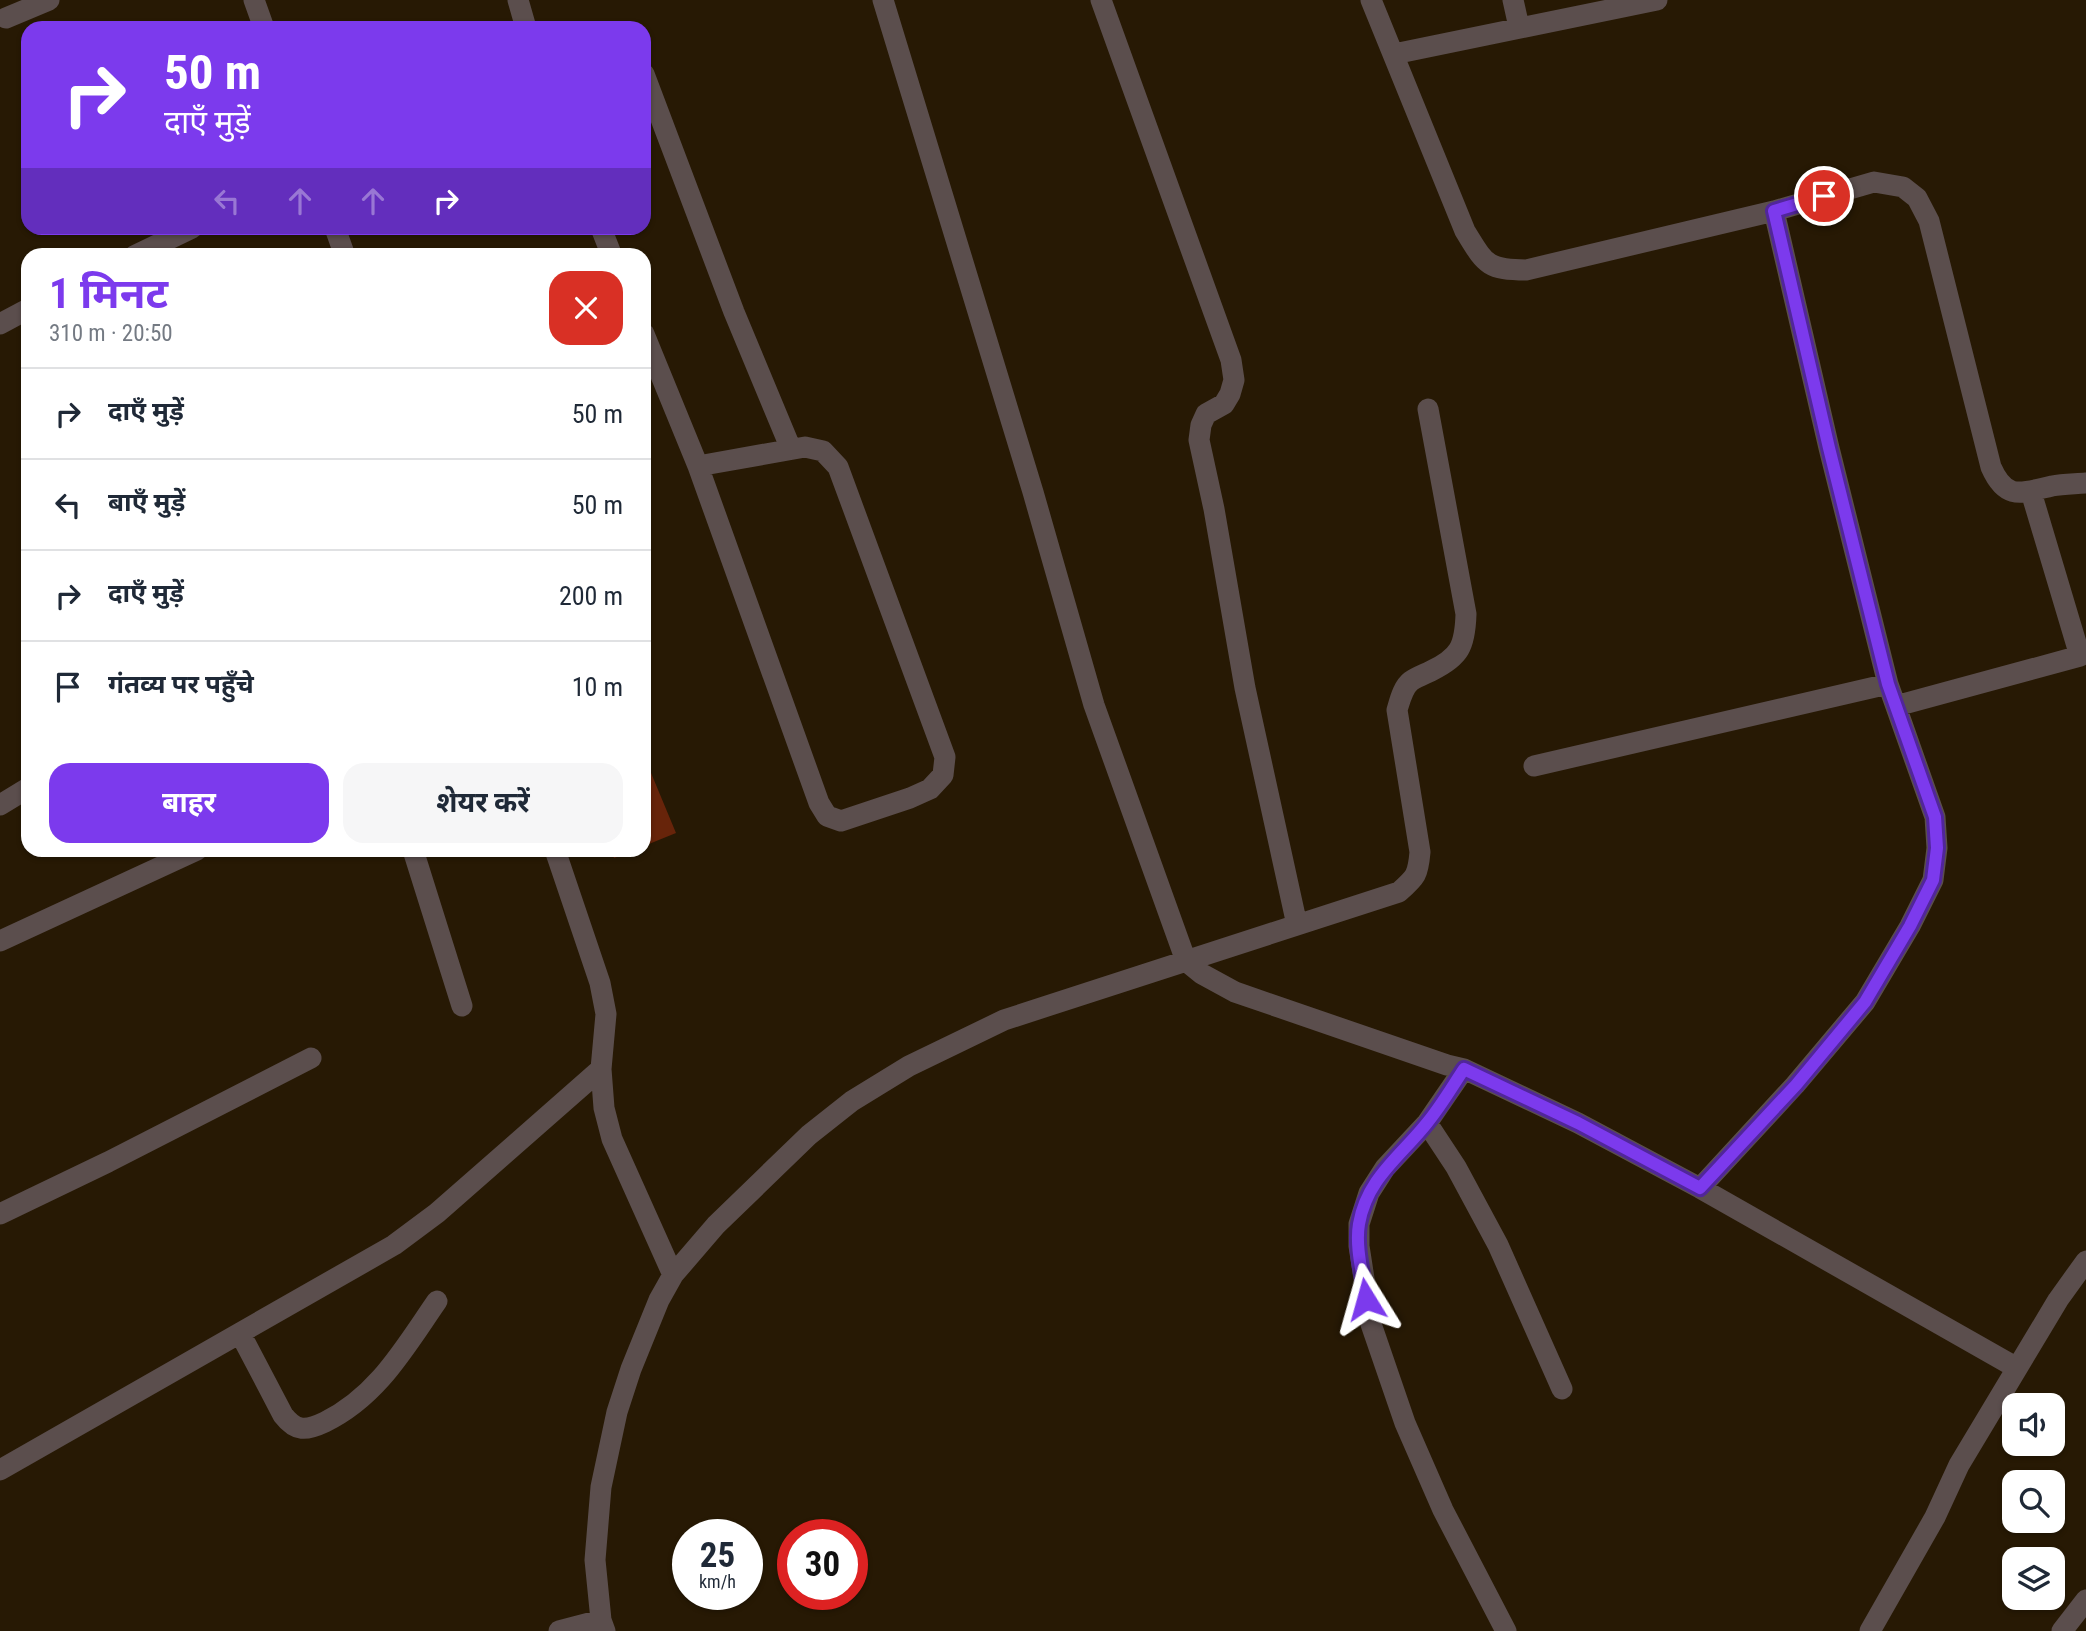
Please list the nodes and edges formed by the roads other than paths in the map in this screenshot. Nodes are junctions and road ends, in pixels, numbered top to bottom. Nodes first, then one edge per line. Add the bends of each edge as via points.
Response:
1 (49, 0) edge
2 (254, 0) edge
3 (518, 0) edge
4 (883, 0) edge
5 (1101, 0) edge
6 (1371, 0) edge
7 (1513, 0) edge
8 (1657, 0) edge
9 (6, 18) dead end
10 (262, 21) edge
11 (524, 21) edge
12 (1519, 27) junction
13 (1394, 54) junction
14 (651, 93) edge
15 (1774, 211) junction
16 (178, 235) edge
17 (151, 248) edge
18 (21, 313) edge
19 (0, 324) edge
20 (651, 351) edge
21 (1429, 409) dead end
22 (791, 449) junction
23 (698, 466) junction
24 (2086, 483) edge
25 (2031, 492) junction
26 (1888, 684) junction
27 (1896, 706) junction
28 (1534, 766) dead end
29 (21, 792) edge
30 (0, 805) edge
31 (182, 857) edge
32 (415, 857) edge
33 (557, 857) edge
34 (1297, 925) junction
35 (0, 941) edge
36 (1186, 961) junction
37 (462, 1006) dead end
38 (311, 1058) dead end
39 (601, 1069) junction
40 (1464, 1069) junction
41 (1427, 1123) junction
42 (1700, 1188) junction
43 (0, 1214) edge
44 (2086, 1261) edge
45 (673, 1275) junction
46 (438, 1301) dead end
47 (240, 1333) junction
48 (2017, 1368) junction
49 (1562, 1389) dead end
50 (0, 1470) edge
51 (2086, 1600) edge
52 (603, 1626) edge
53 (559, 1631) edge
54 (1506, 1631) edge
55 (1870, 1631) edge
56 (2062, 1631) edge

1 - 9 street
2 - 10 street
3 - 11 street
4 - 36 street via 1094,705
5 - 34 street via 1231,360 1234,380 1230,394 1224,404 1206,414 1199,440 1245,688
6 - 13 street
7 - 12 street
8 - 12 street
12 - 13 street
13 - 15 street via 1465,231 1483,260 1502,270 1526,270
14 - 22 street
15 - 25 street via 1874,182 1903,187 1917,198 1929,222 1991,467 1997,482 2011,492
15 - 26 street
16 - 17 street
18 - 19 street
20 - 23 street
21 - 34 street via 1466,614 1465,636 1450,662 1410,681 1397,710 1420,852 1418,871 1399,892
22 - 23 street
22 - 23 street via 823,451 838,467 945,757 943,775 930,789 841,821 827,816 819,803
24 - 25 street
25 - 27 street via 2080,656
26 - 27 street
26 - 28 street
27 - 42 street via 1935,817 1933,880 1865,1002
29 - 30 street
31 - 35 street
32 - 37 street
33 - 39 street via 600,983 606,1014
34 - 36 street
36 - 40 street via 1235,992
36 - 45 street via 1004,1020 909,1066 852,1101 809,1135 716,1225
38 - 43 street
39 - 45 street via 612,1139
39 - 47 street via 394,1245
40 - 41 street
40 - 42 street
41 - 49 street via 1498,1245
41 - 54 street via 1385,1168 1369,1193 1359,1224 1366,1299 1405,1423 1443,1510
42 - 48 street
44 - 48 street
45 - 52 street via 631,1369 601,1487 595,1560
46 - 47 street via 363,1398 316,1426 301,1429 283,1415
47 - 50 street
48 - 55 street
51 - 56 street
52 - 53 street

